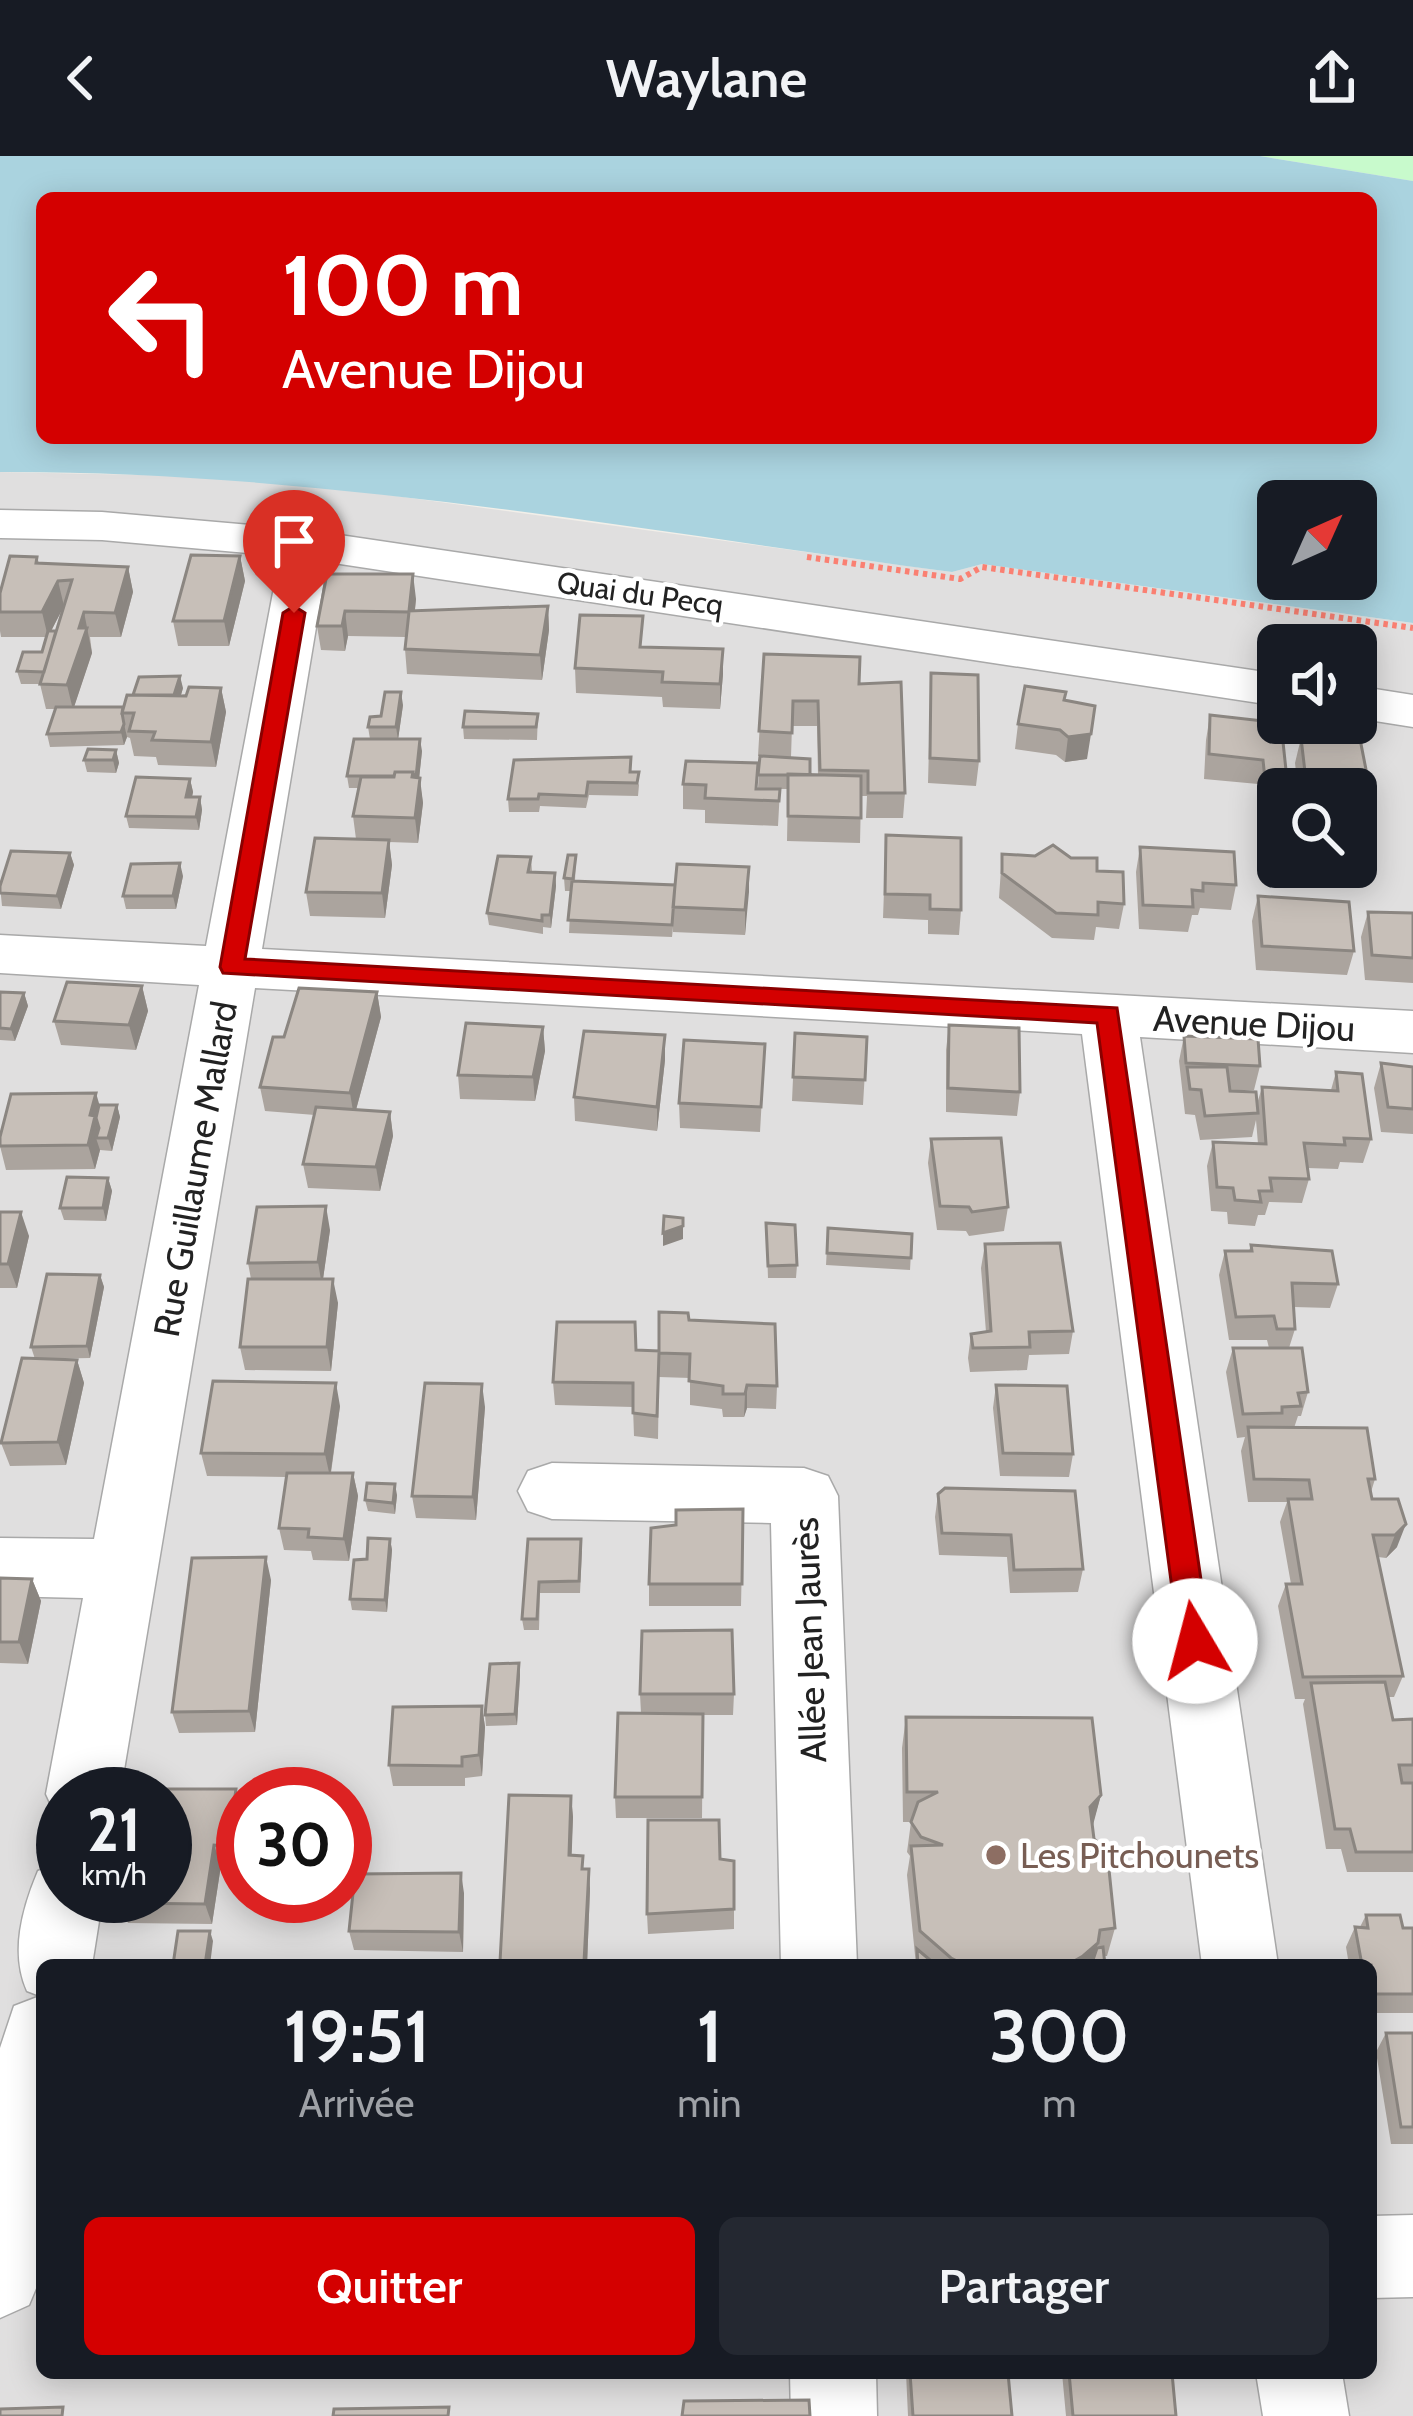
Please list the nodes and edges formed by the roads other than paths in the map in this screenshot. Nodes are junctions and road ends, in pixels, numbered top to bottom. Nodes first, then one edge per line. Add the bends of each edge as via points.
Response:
1 (0, 524) edge
2 (305, 544) junction
3 (1257, 687) edge
4 (1377, 705) edge
5 (1413, 711) edge
6 (0, 954) edge
7 (232, 967) junction
8 (1108, 1015) junction
9 (1413, 1032) edge
10 (552, 1491) dead end
11 (0, 1567) edge
12 (121, 1569) junction
13 (88, 1767) edge
14 (61, 1923) edge
15 (55, 1959) edge
16 (819, 1959) edge
17 (1239, 1959) edge
18 (36, 2068) edge
19 (1413, 2256) edge
20 (1377, 2257) edge
21 (0, 2279) edge
22 (36, 2282) edge
23 (832, 2379) edge
24 (1300, 2379) edge
25 (834, 2416) edge
26 (1306, 2416) edge

1 - 2 street, Quai du Pecq
2 - 3 street, Quai du Pecq
2 - 7 street, Rue Guillaume Mallard
4 - 5 street
6 - 7 street, Avenue Dijou
7 - 8 street, Avenue Dijou
7 - 12 street, Rue Guillaume Mallard
8 - 9 street, Avenue Dijou
8 - 17 street
10 - 16 street, Allée Jean Jaurès via 804,1496
11 - 12 street
12 - 13 street, Rue Guillaume Mallard
14 - 15 street
18 - 21 street
19 - 20 street
21 - 22 street
23 - 25 street
24 - 26 street

